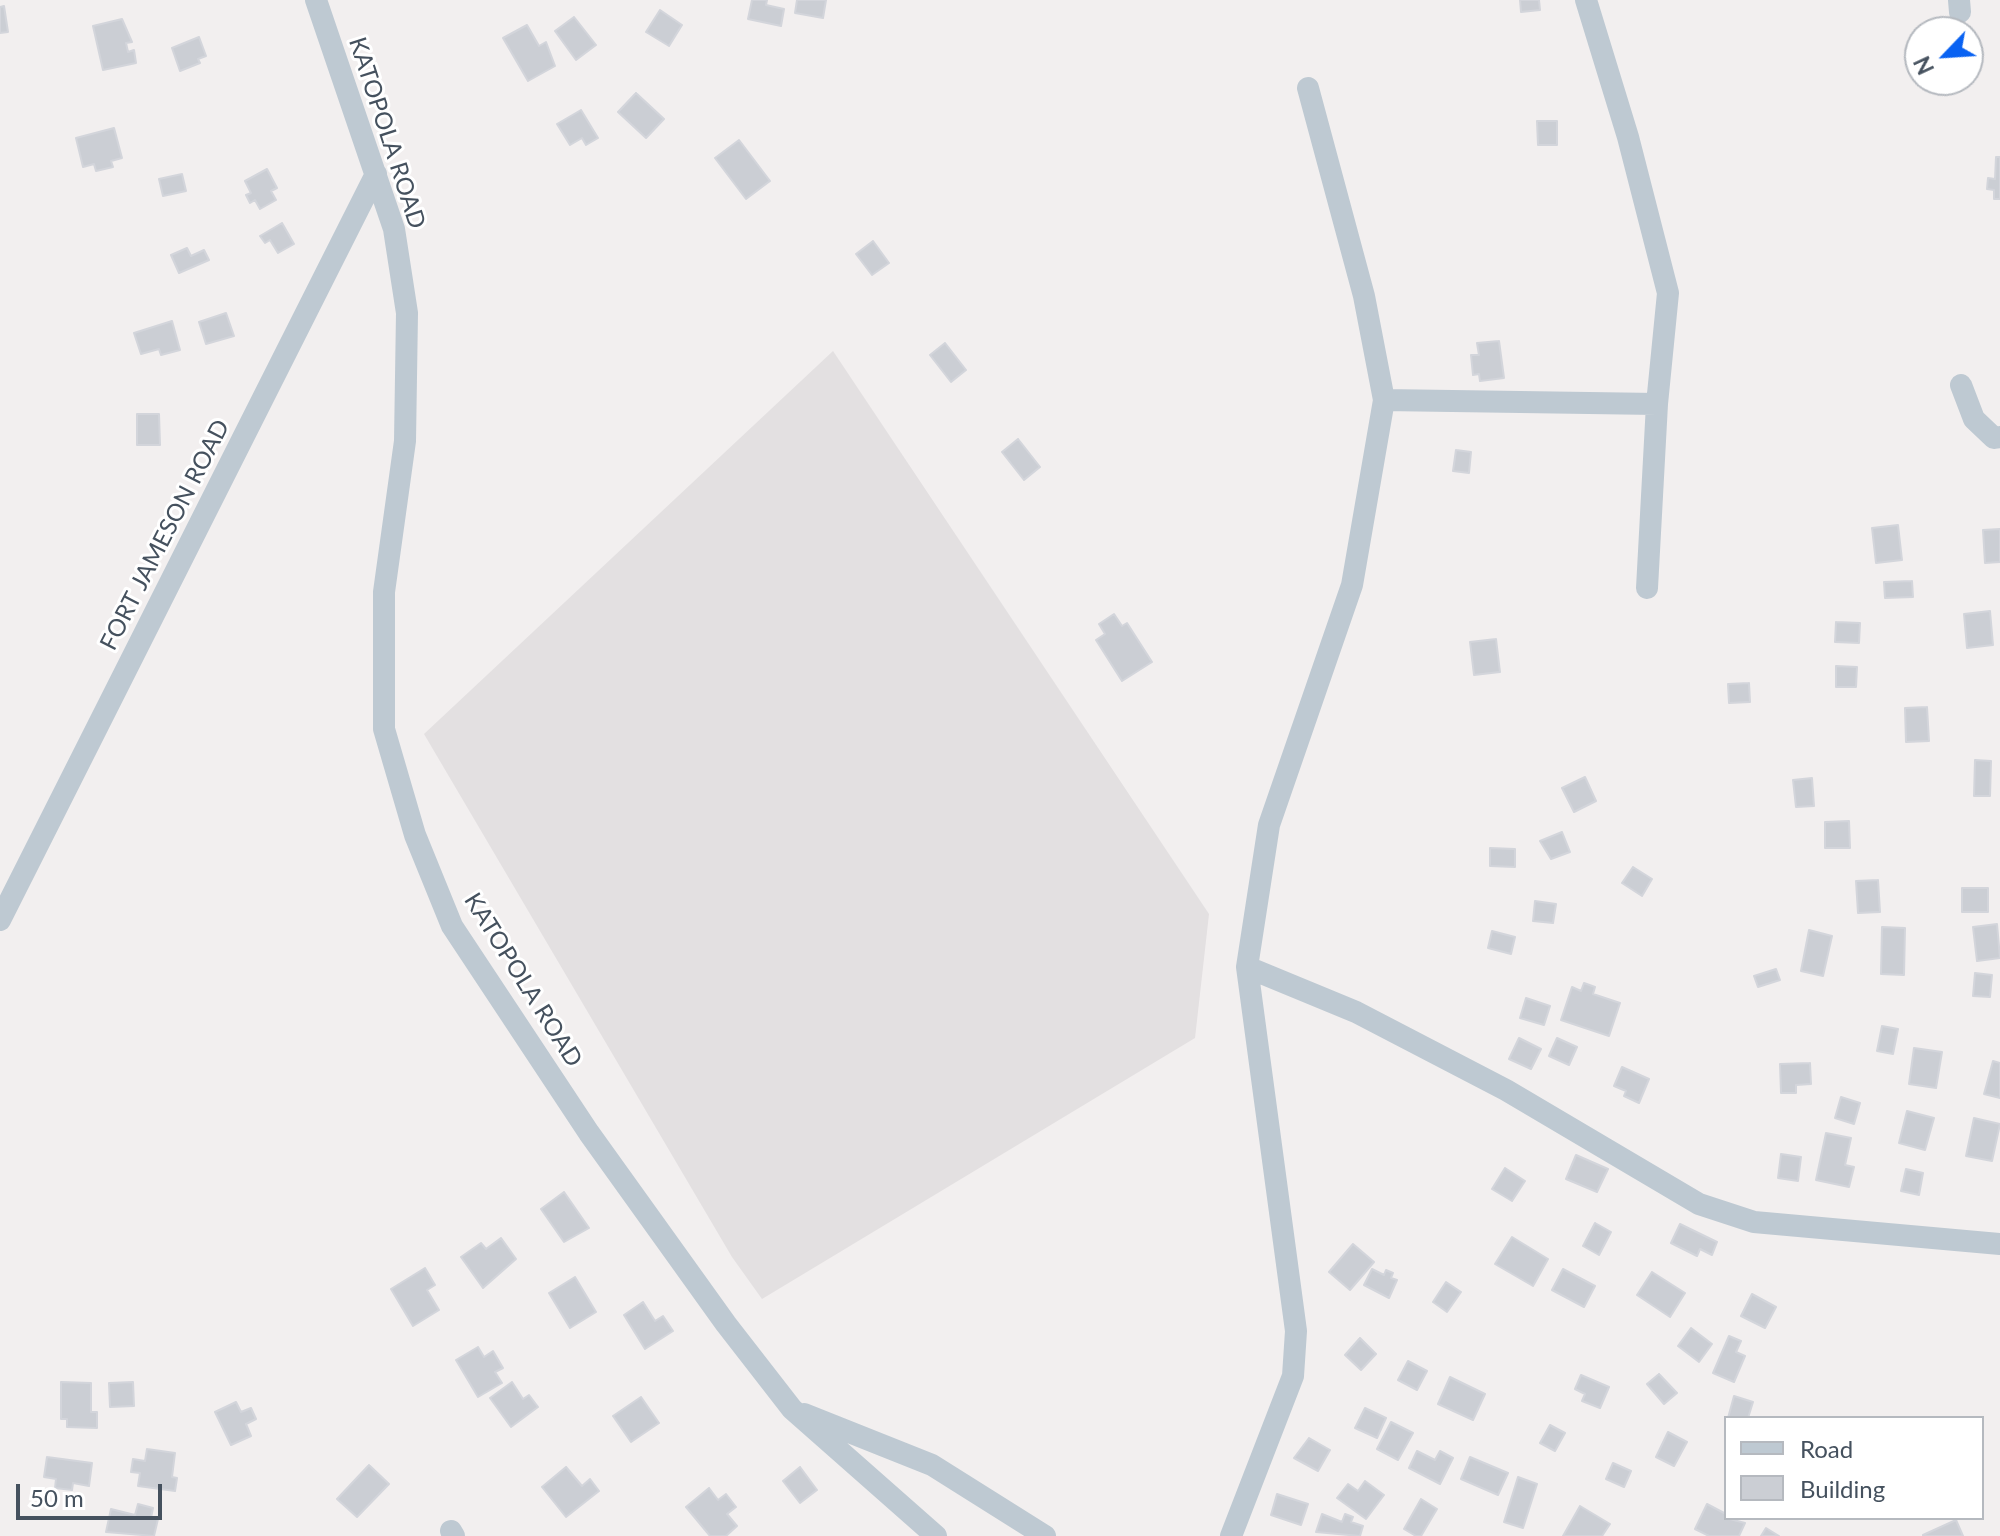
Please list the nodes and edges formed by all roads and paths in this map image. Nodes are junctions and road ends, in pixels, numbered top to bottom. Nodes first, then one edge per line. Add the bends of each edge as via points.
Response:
1 (316, 0) edge
2 (1586, 0) edge
3 (1308, 88) dead end
4 (376, 174) junction
5 (1961, 385) dead end
6 (1384, 400) junction
7 (1657, 404) junction
8 (2000, 437) edge
9 (1647, 588) dead end
10 (0, 920) edge
11 (1247, 967) junction
12 (2000, 1244) edge
13 (792, 1409) junction
14 (936, 1536) edge
15 (1045, 1536) edge
16 (1231, 1536) edge

1 - 4 street, KATOPOLA ROAD
2 - 7 street via 1668,293
3 - 6 street via 1364,296
4 - 10 street, FORT JAMESON ROAD
4 - 13 street, KATOPOLA ROAD via 394,229 407,313 405,441 384,592 384,729 415,835 452,926 589,1133
5 - 8 street via 1974,419 1994,438
6 - 7 street
6 - 11 street via 1352,585 1269,825
7 - 9 street
11 - 12 street via 1356,1012 1493,1082 1699,1204 1754,1222
11 - 16 street via 1296,1331 1293,1376
13 - 14 street, KATOPOLA ROAD
13 - 15 street via 932,1465

